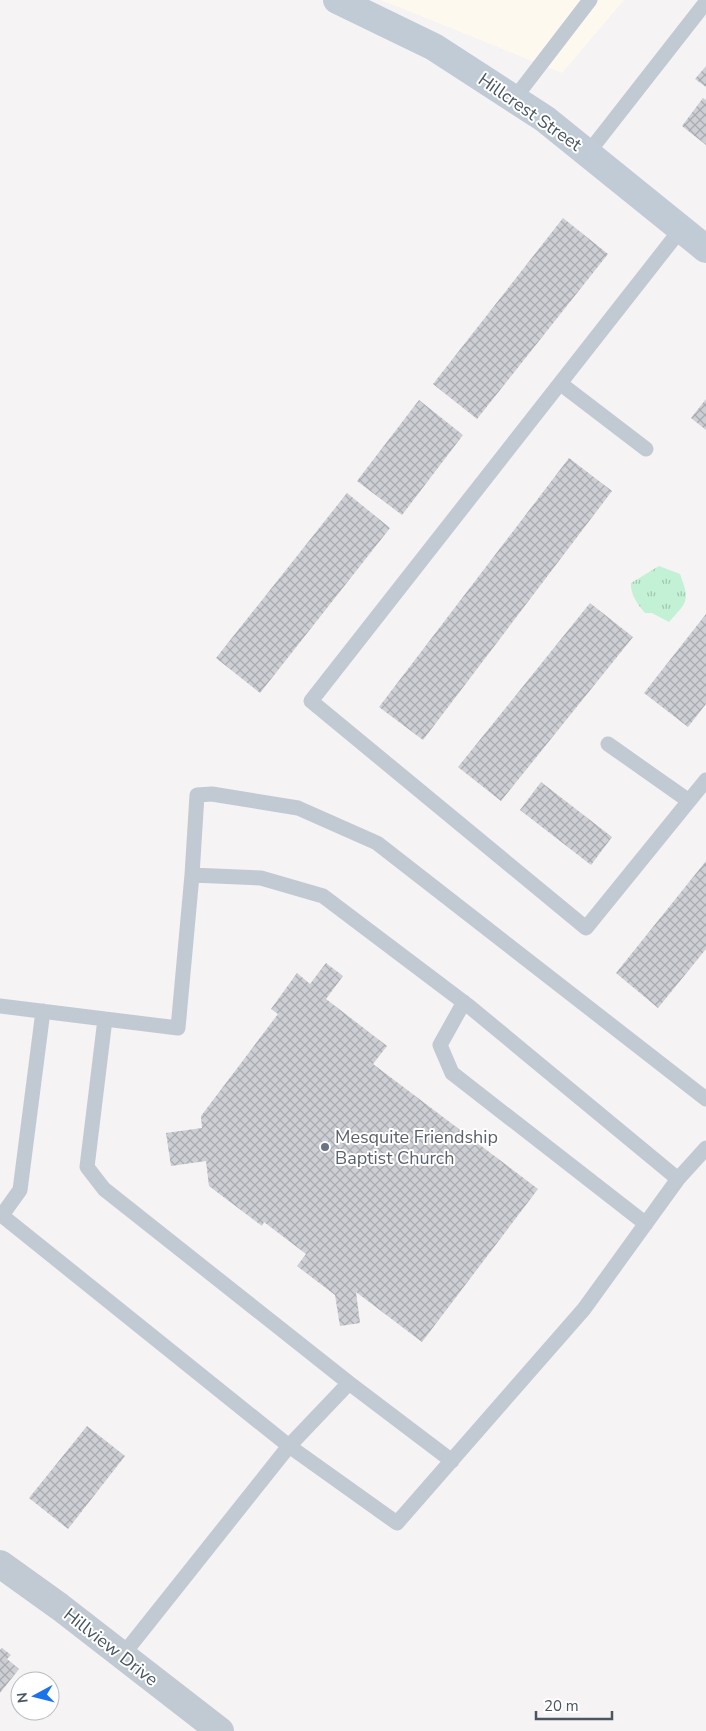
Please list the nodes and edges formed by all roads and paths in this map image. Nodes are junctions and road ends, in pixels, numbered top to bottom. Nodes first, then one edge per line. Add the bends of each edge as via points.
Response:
1 (338, 0) edge
2 (590, 0) edge
3 (706, 2) edge
4 (514, 99) junction
5 (588, 153) junction
6 (682, 230) junction
7 (706, 249) edge
8 (561, 384) junction
9 (646, 449) dead end
10 (608, 744) dead end
11 (706, 780) edge
12 (689, 801) junction
13 (192, 875) junction
14 (464, 1002) junction
15 (0, 1006) edge
16 (43, 1011) junction
17 (105, 1019) junction
18 (706, 1099) edge
19 (706, 1148) edge
20 (678, 1179) junction
21 (1, 1214) edge
22 (646, 1224) junction
23 (349, 1383) junction
24 (290, 1446) junction
25 (452, 1461) junction
26 (0, 1564) edge
27 (122, 1656) junction
28 (220, 1731) edge

1 - 4 street, Hillcrest Street via 434,47
2 - 4 lane
3 - 5 lane
4 - 5 street, Hillcrest Street via 546,119
5 - 6 street, Hillcrest Street
6 - 7 street, Hillcrest Street
6 - 8 lane
8 - 9 lane
8 - 12 lane via 311,701 586,928
10 - 12 lane
11 - 12 lane
13 - 14 lane via 261,878 323,896
13 - 17 lane via 178,1028
13 - 18 lane via 197,795 212,794 298,808 377,843
14 - 20 lane
14 - 22 lane via 440,1045 452,1073
15 - 16 lane
16 - 17 lane
16 - 21 lane via 20,1190
17 - 23 lane via 87,1167 104,1189
19 - 20 lane
20 - 22 lane
21 - 24 lane
22 - 25 lane via 584,1309
23 - 24 lane
23 - 25 lane
24 - 25 lane via 397,1523
24 - 27 lane
26 - 27 street, Hillview Drive
27 - 28 street, Hillview Drive

